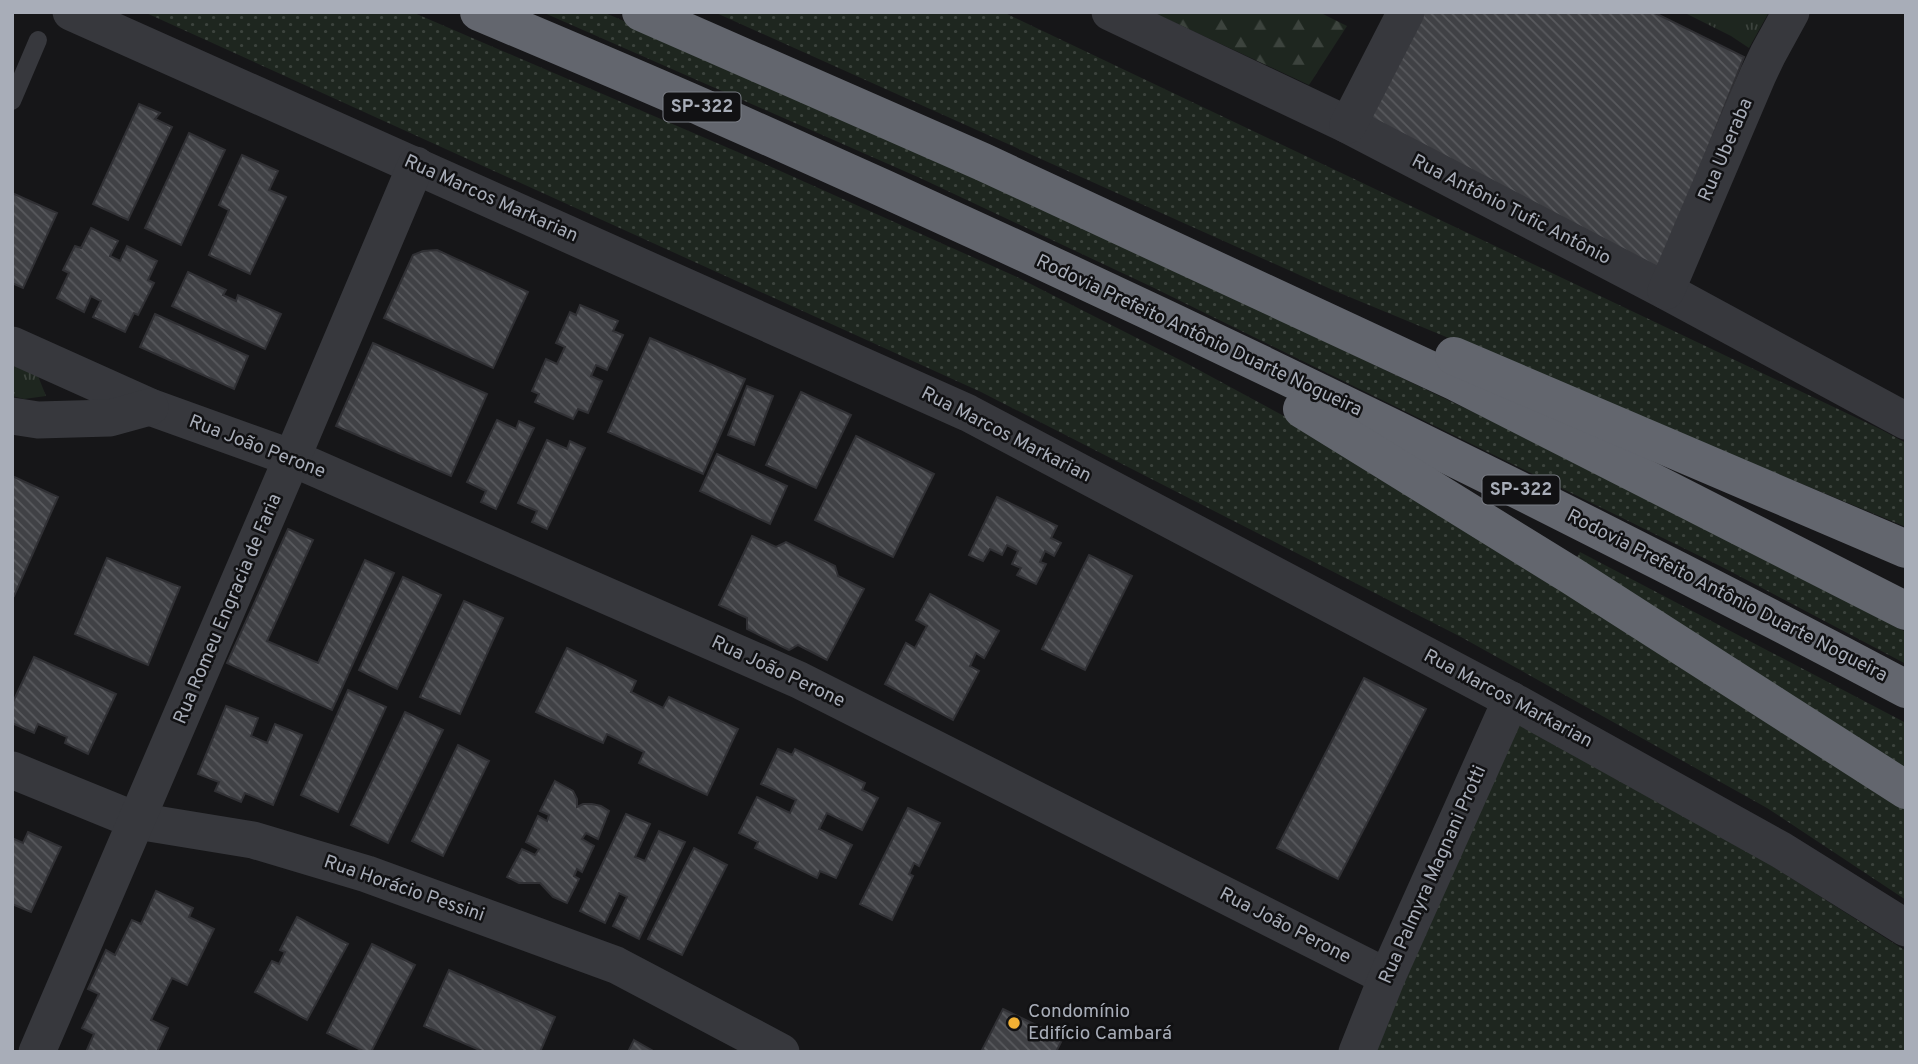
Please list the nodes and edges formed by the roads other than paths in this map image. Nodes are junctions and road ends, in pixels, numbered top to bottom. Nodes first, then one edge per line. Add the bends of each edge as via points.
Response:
1 (71, 12) edge
2 (480, 12) edge
3 (640, 12) edge
4 (1110, 12) edge
5 (1406, 12) edge
6 (1791, 12) edge
7 (38, 40) dead end
8 (12, 102) edge
9 (1348, 125) junction
10 (416, 165) junction
11 (1167, 248) junction
12 (1666, 290) junction
13 (1131, 303) junction
14 (12, 345) edge
15 (150, 407) junction
16 (12, 416) edge
17 (1906, 421) edge
18 (292, 458) junction
19 (1906, 549) edge
20 (1906, 611) edge
21 (1906, 689) edge
22 (1511, 699) junction
23 (12, 770) edge
24 (1906, 790) edge
25 (137, 821) junction
26 (1906, 928) edge
27 (1387, 977) junction
28 (37, 1052) edge
29 (781, 1052) edge
30 (1357, 1052) edge

1 - 10 street, Rua Marcos Markarian
2 - 13 highway, Rodovia Prefeito Antônio Duarte Nogueira / SP-322 via 911,200
3 - 11 highway
4 - 9 street, Rua Antônio Tufic Antônio
5 - 9 street
6 - 12 street, Rua Uberaba via 1768,54
7 - 8 lane
9 - 12 street, Rua Antônio Tufic Antônio
10 - 18 street, Rua Romeu Engracia de Faria
10 - 22 street, Rua Marcos Markarian via 968,413
11 - 19 highway via 1477,364
11 - 20 highway via 1456,382
12 - 17 street, Rua Antônio Tufic Antônio
13 - 21 highway, Rodovia Prefeito Antônio Duarte Nogueira / SP-322 via 1510,485
13 - 24 highway
14 - 15 street, Rua João Perone
15 - 16 street via 110,418
15 - 18 street, Rua João Perone
18 - 25 street, Rua Romeu Engracia de Faria
18 - 27 street, Rua João Perone via 799,680
22 - 26 street, Rua Marcos Markarian via 1782,850
22 - 27 street, Rua Palmyra Magnani Protti
23 - 25 street, Rua Horácio Pessini
25 - 28 street, Rua Romeu Engracia de Faria
25 - 29 street, Rua Horácio Pessini via 253,840 367,874 615,965
27 - 30 street, Rua Palmyra Magnani Protti

